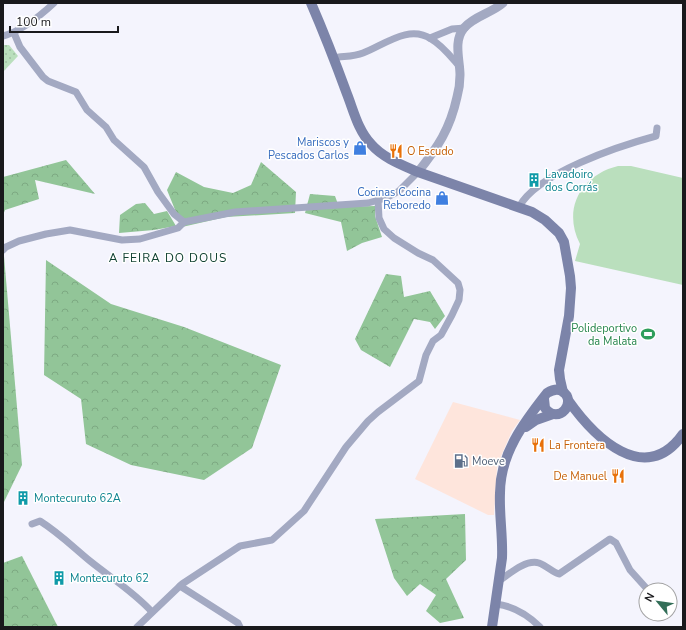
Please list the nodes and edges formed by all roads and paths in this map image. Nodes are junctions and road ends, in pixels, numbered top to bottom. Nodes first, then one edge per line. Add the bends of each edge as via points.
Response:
1 (54, 3) edge
2 (311, 3) edge
3 (503, 3) edge
4 (465, 28) junction
5 (14, 33) junction
6 (3, 36) edge
7 (430, 38) junction
8 (333, 58) junction
9 (460, 67) junction
10 (656, 128) dead end
11 (418, 172) junction
12 (378, 200) junction
13 (520, 208) junction
14 (184, 222) junction
15 (3, 250) edge
16 (560, 370) junction
17 (547, 395) junction
18 (566, 396) junction
19 (557, 414) junction
20 (590, 426) junction
21 (520, 432) junction
22 (683, 434) edge
23 (32, 524) dead end
24 (499, 581) junction
25 (641, 582) edge
26 (180, 586) junction
27 (496, 604) junction
28 (152, 612) junction
29 (137, 627) edge
30 (240, 627) edge
31 (492, 627) edge
32 (540, 627) edge

1 - 5 street
2 - 8 main road
3 - 4 street
4 - 7 street via 452,29
4 - 9 street via 459,37
5 - 6 street
5 - 14 street via 20,47 43,77 48,82 76,92 87,110 106,127 114,140 144,167 174,214
7 - 8 street via 417,33 398,37 362,54
7 - 9 street
8 - 11 main road via 364,136 382,155
9 - 11 street via 458,96 453,115 437,148
10 - 13 street via 656,136 604,152 551,178 535,189
11 - 12 street via 398,191
11 - 13 main road
12 - 14 street via 368,203 235,212
12 - 26 street via 379,218 384,229 394,238 433,260 458,283 460,290 459,300 452,315 426,355 419,381 368,421 346,447 304,511 272,540 240,546
13 - 16 main road via 545,220 559,233 564,242 572,288
14 - 15 street via 178,228 140,240 122,240 70,230 19,241 6,246
16 - 17 main road
16 - 18 main road via 560,379
17 - 18 main road via 557,390
17 - 19 main road via 545,408
17 - 21 main road
18 - 19 main road via 567,408
18 - 20 main road
19 - 20 main road via 577,418
19 - 21 main road via 532,422
20 - 22 main road via 609,445 638,457 664,452
21 - 24 main road via 507,454 500,480 502,546
23 - 28 street via 40,521 54,529 90,561 139,598
24 - 25 street via 524,565 534,562 559,574 610,539 616,543 630,570
24 - 27 main road
26 - 28 street
26 - 30 street via 238,623
27 - 31 main road
27 - 32 street via 512,607
28 - 29 street

